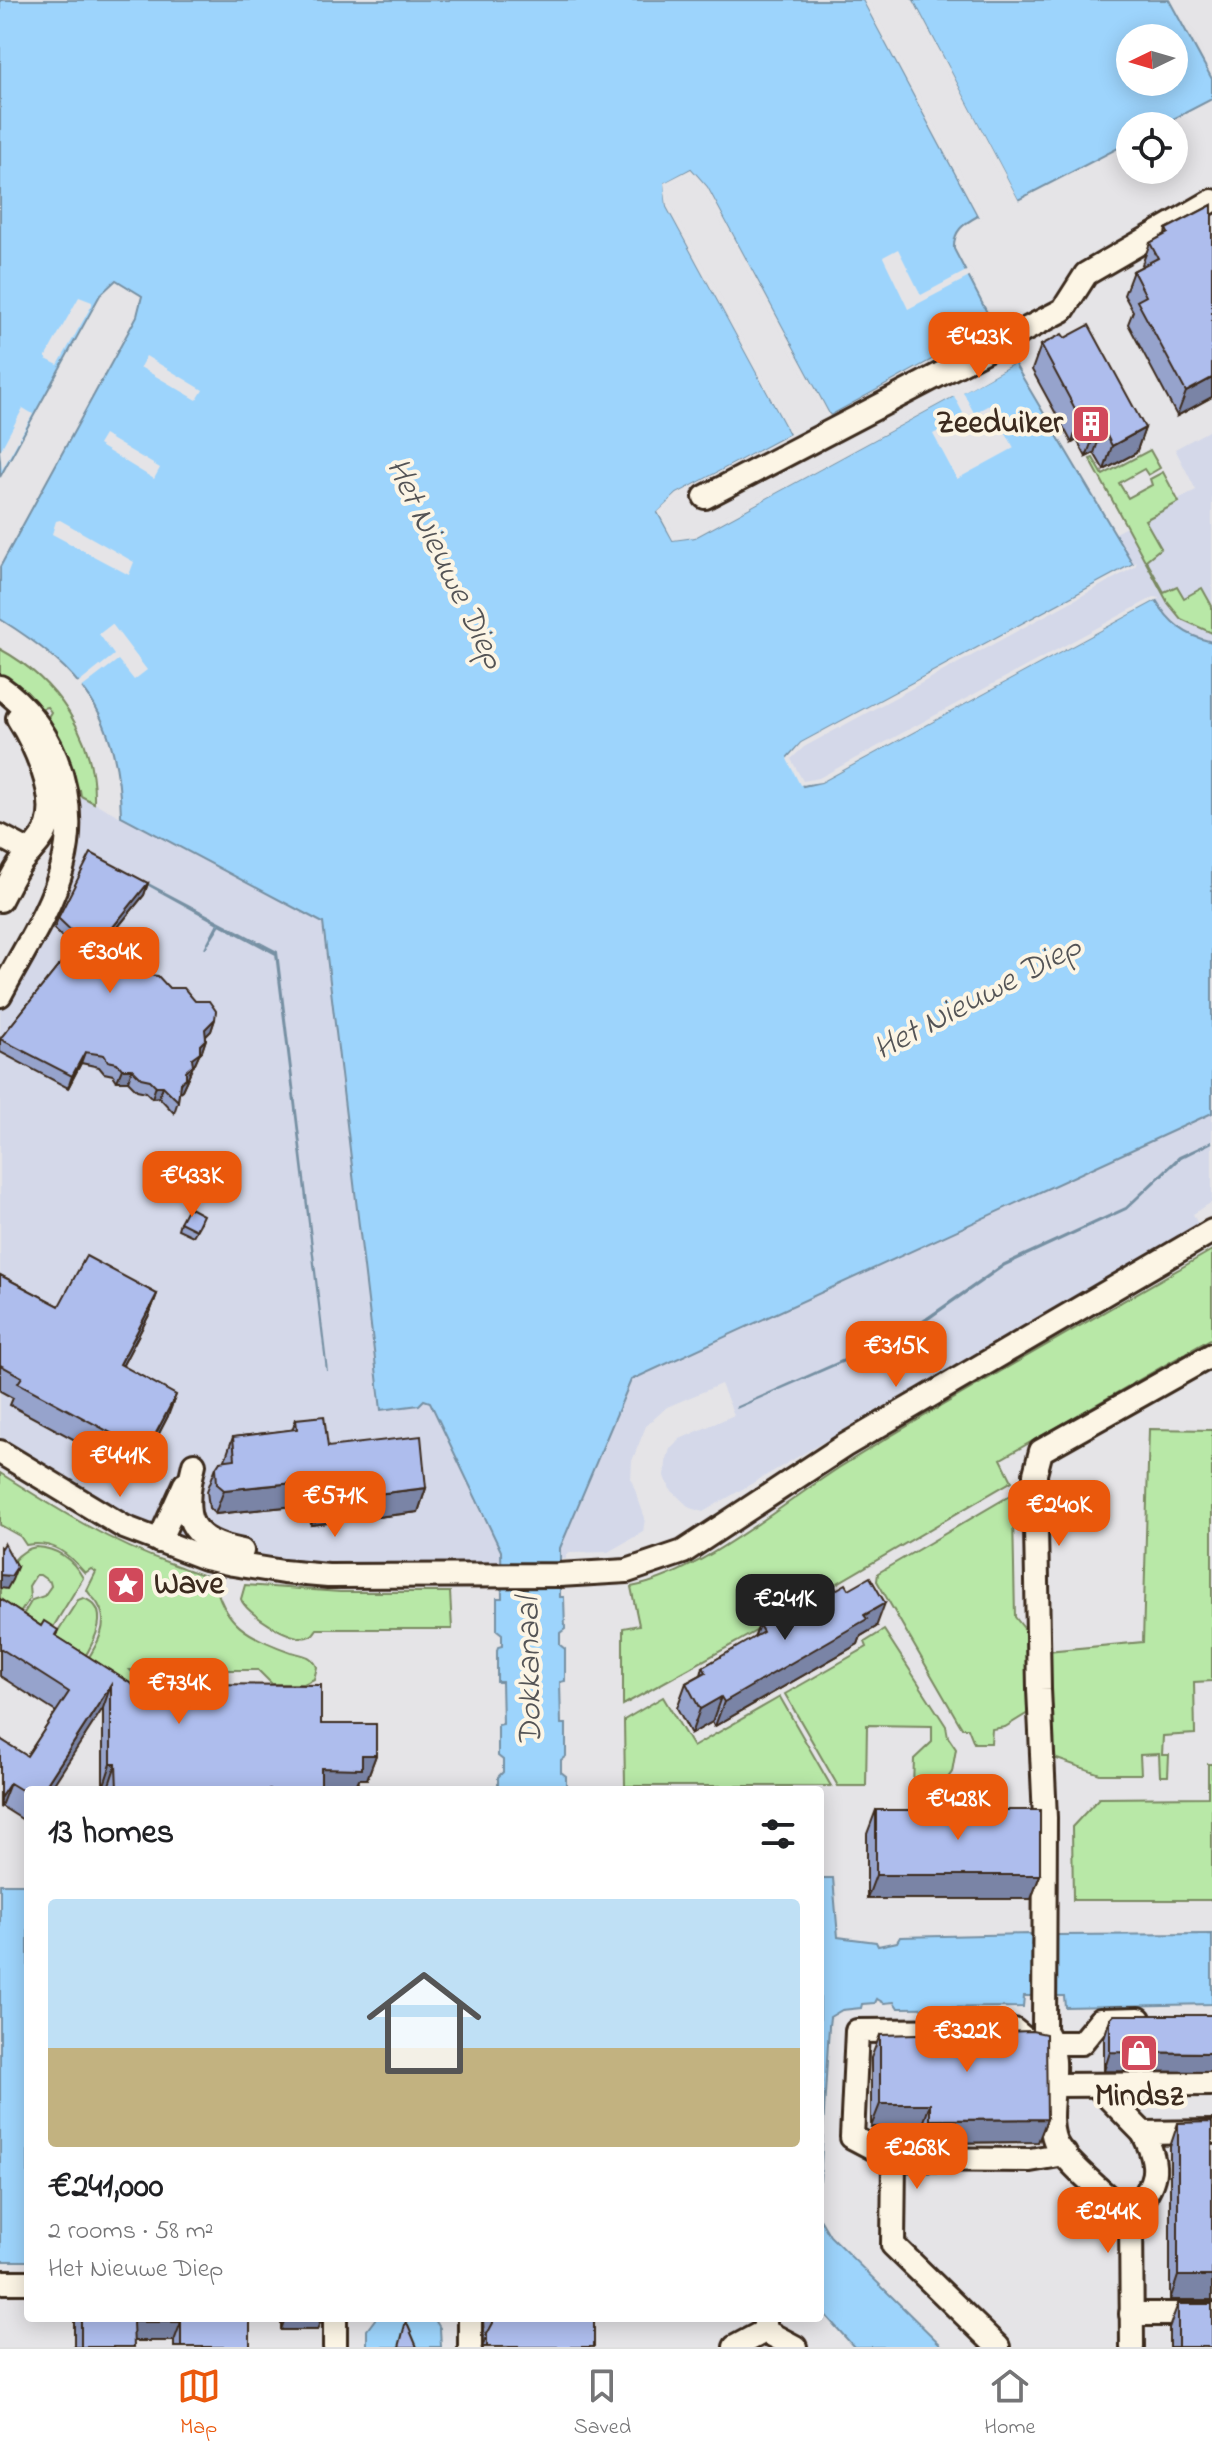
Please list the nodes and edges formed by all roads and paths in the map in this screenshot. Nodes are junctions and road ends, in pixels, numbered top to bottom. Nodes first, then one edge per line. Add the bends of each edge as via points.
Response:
1 (1212, 201) edge
2 (705, 497) dead end
3 (0, 687) edge
4 (0, 700) edge
5 (0, 836) edge
6 (30, 852) junction
7 (63, 869) junction
8 (0, 900) edge
9 (0, 995) edge
10 (1212, 1231) edge
11 (1212, 1355) edge
12 (0, 1452) edge
13 (159, 1541) junction
14 (439, 1576) junction
15 (1156, 2018) edge
16 (1049, 2037) junction
17 (1212, 2084) edge
18 (1054, 2085) junction
19 (1096, 2085) junction
20 (1212, 2132) edge
21 (1143, 2133) junction
22 (1065, 2154) junction
23 (894, 2159) junction
24 (1131, 2217) junction
25 (0, 2282) edge
26 (24, 2282) edge
27 (1131, 2314) junction
28 (1212, 2314) edge
29 (335, 2322) edge
30 (470, 2322) edge
31 (765, 2325) edge
32 (335, 2347) edge
33 (470, 2347) edge
34 (735, 2347) edge
35 (795, 2347) edge
36 (998, 2347) edge
37 (1132, 2347) edge

1 - 2 street via 1086,274 1063,310
3 - 7 street via 20,702 43,732 62,775 70,822
4 - 6 street via 25,729 49,797 48,826
5 - 6 street
6 - 7 street via 52,851
6 - 8 street
7 - 9 street
10 - 14 street via 844,1446 683,1552 627,1571
11 - 16 street via 1041,1451 1035,1474
12 - 13 street via 89,1508
13 - 14 street via 205,1558 283,1572
13 - 14 street via 196,1460 189,1511 210,1543 294,1559 417,1562
15 - 16 street via 1100,2020 1081,2043
16 - 18 street
16 - 23 street via 1030,2043 1014,2030 857,2031 852,2137
17 - 19 street
18 - 19 street
18 - 22 street via 1053,2126
19 - 21 street
20 - 21 street
21 - 24 street via 1153,2153 1154,2182
22 - 23 street via 1030,2160
22 - 24 street
23 - 36 street via 893,2245
24 - 27 street
25 - 26 street
27 - 28 street
27 - 37 street
29 - 32 street
30 - 33 street
31 - 34 street
31 - 35 street

